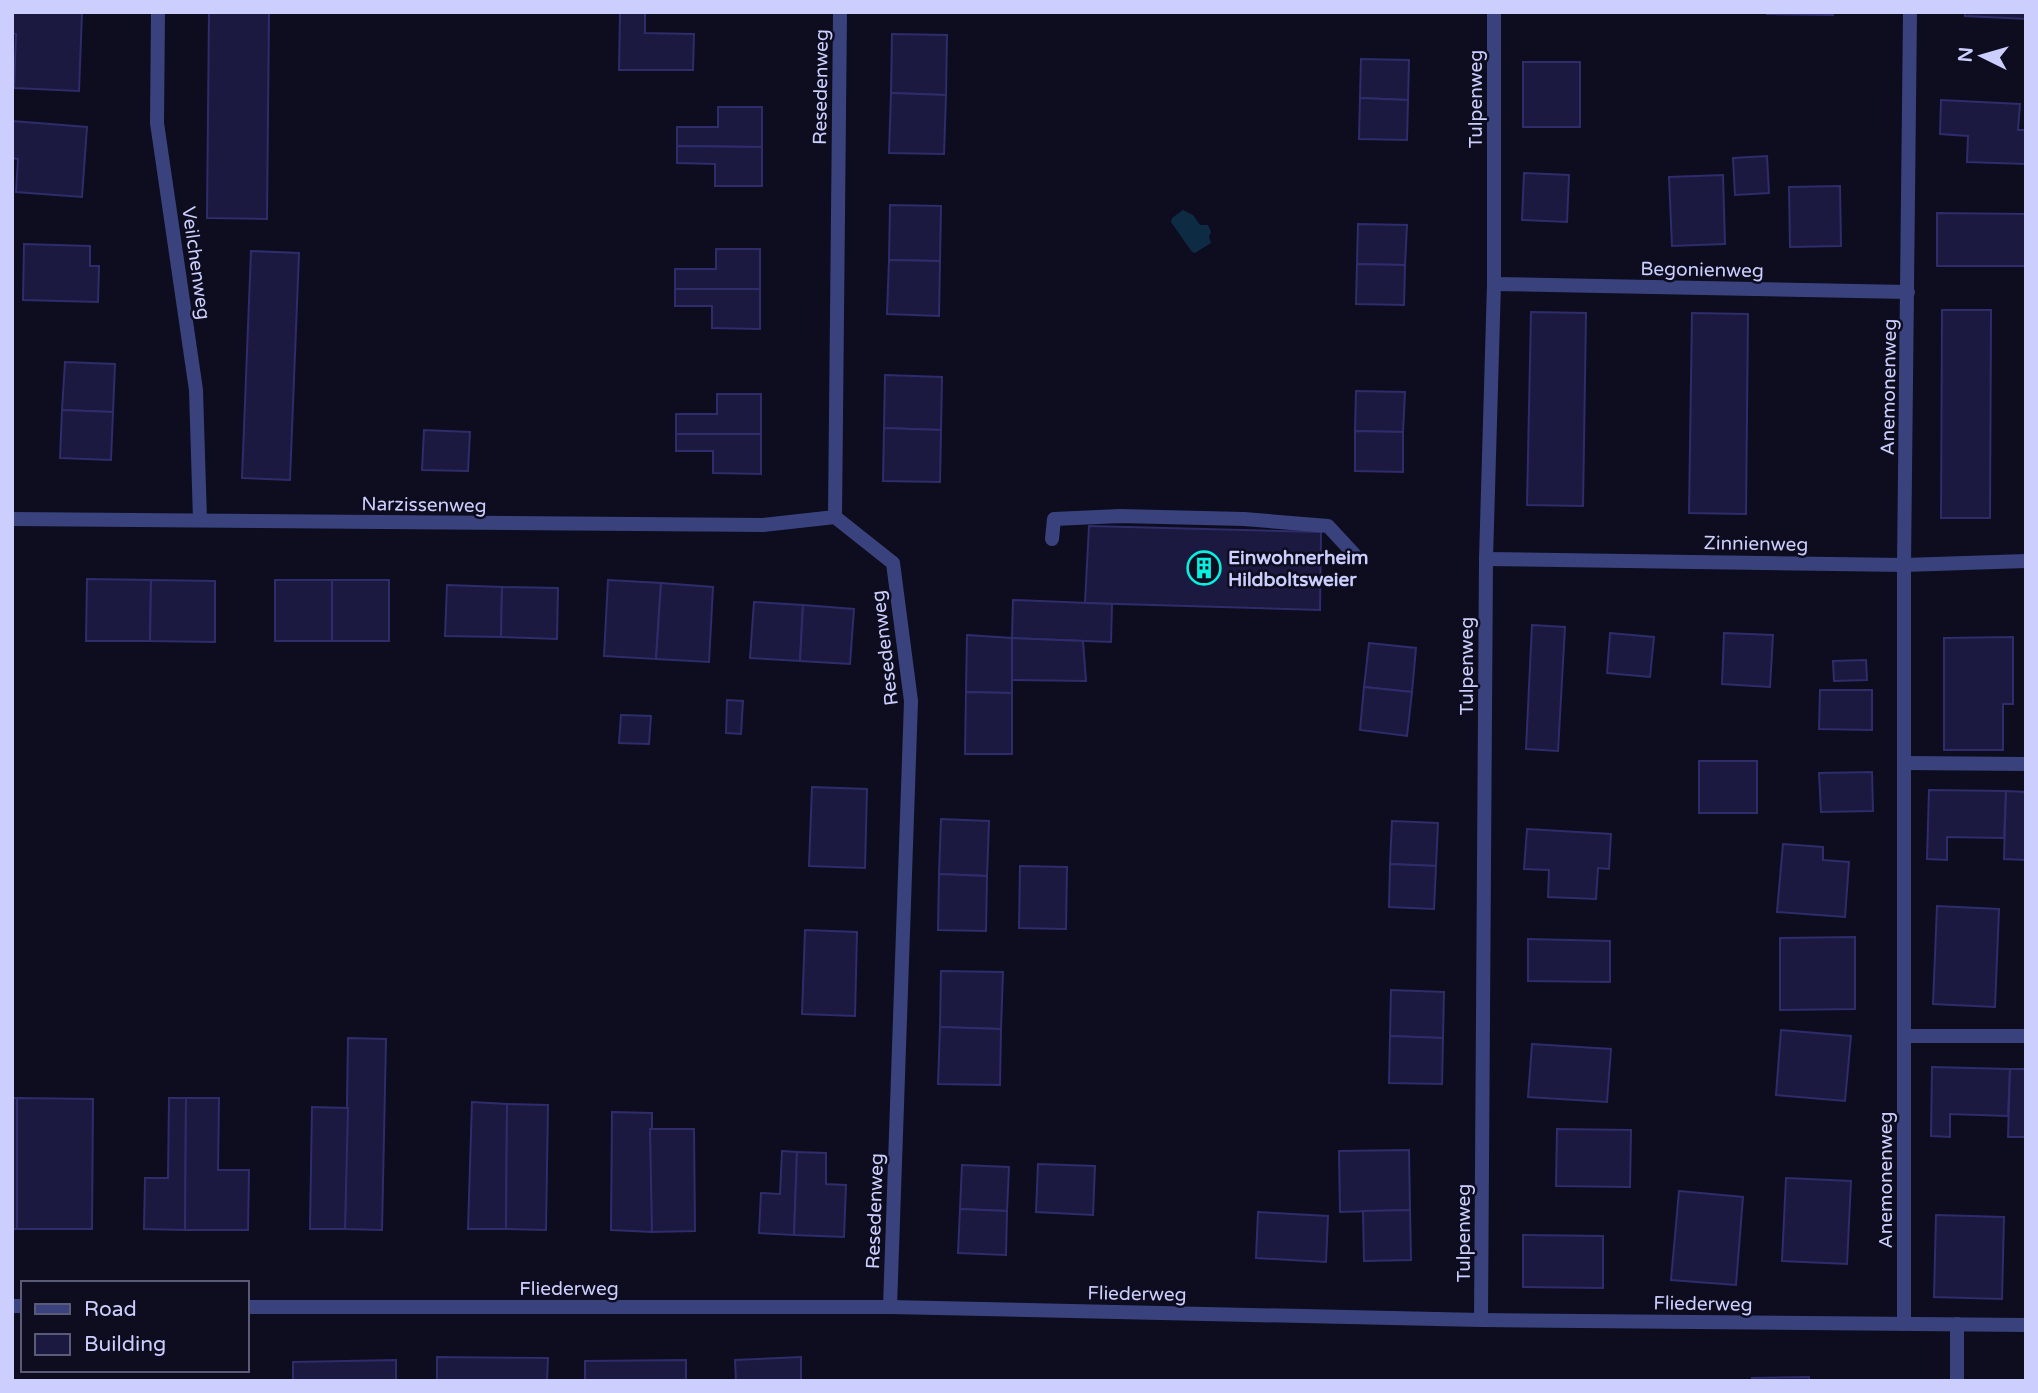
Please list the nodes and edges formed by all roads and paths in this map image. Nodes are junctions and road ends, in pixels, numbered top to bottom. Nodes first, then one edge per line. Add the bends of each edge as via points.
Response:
1 (158, 12) edge
2 (840, 12) edge
3 (1494, 12) edge
4 (1910, 12) edge
5 (1494, 284) junction
6 (1908, 292) junction
7 (835, 517) junction
8 (12, 519) edge
9 (201, 520) junction
10 (1052, 539) dead end
11 (1354, 554) dead end
12 (1486, 559) junction
13 (2026, 561) edge
14 (1904, 565) junction
15 (1904, 763) junction
16 (2026, 764) edge
17 (1904, 1036) junction
18 (2026, 1036) edge
19 (248, 1307) edge
20 (890, 1307) junction
21 (1481, 1320) junction
22 (1904, 1324) junction
23 (1957, 1324) junction
24 (2026, 1325) edge
25 (1957, 1381) edge

1 - 9 street, Veilchenweg via 157,124 196,390
2 - 7 street, Resedenweg
3 - 5 street, Tulpenweg
4 - 6 street, Anemonenweg
5 - 6 street, Begonienweg
5 - 12 street, Tulpenweg
6 - 14 street, Anemonenweg
7 - 9 street, Narzissenweg via 763,525
7 - 20 street, Resedenweg via 893,563 911,701
8 - 9 street, Narzissenweg
10 - 11 street via 1054,519 1244,519 1328,526
12 - 14 street, Zinnienweg
12 - 21 street, Tulpenweg
13 - 14 street, Zinnienweg
14 - 15 street, Anemonenweg
15 - 16 street
15 - 17 street, Anemonenweg
17 - 18 street
17 - 22 street, Anemonenweg
19 - 20 street, Fliederweg
20 - 21 street, Fliederweg
21 - 22 street, Fliederweg
22 - 23 street, Fliederweg
23 - 24 street, Fliederweg
23 - 25 street

